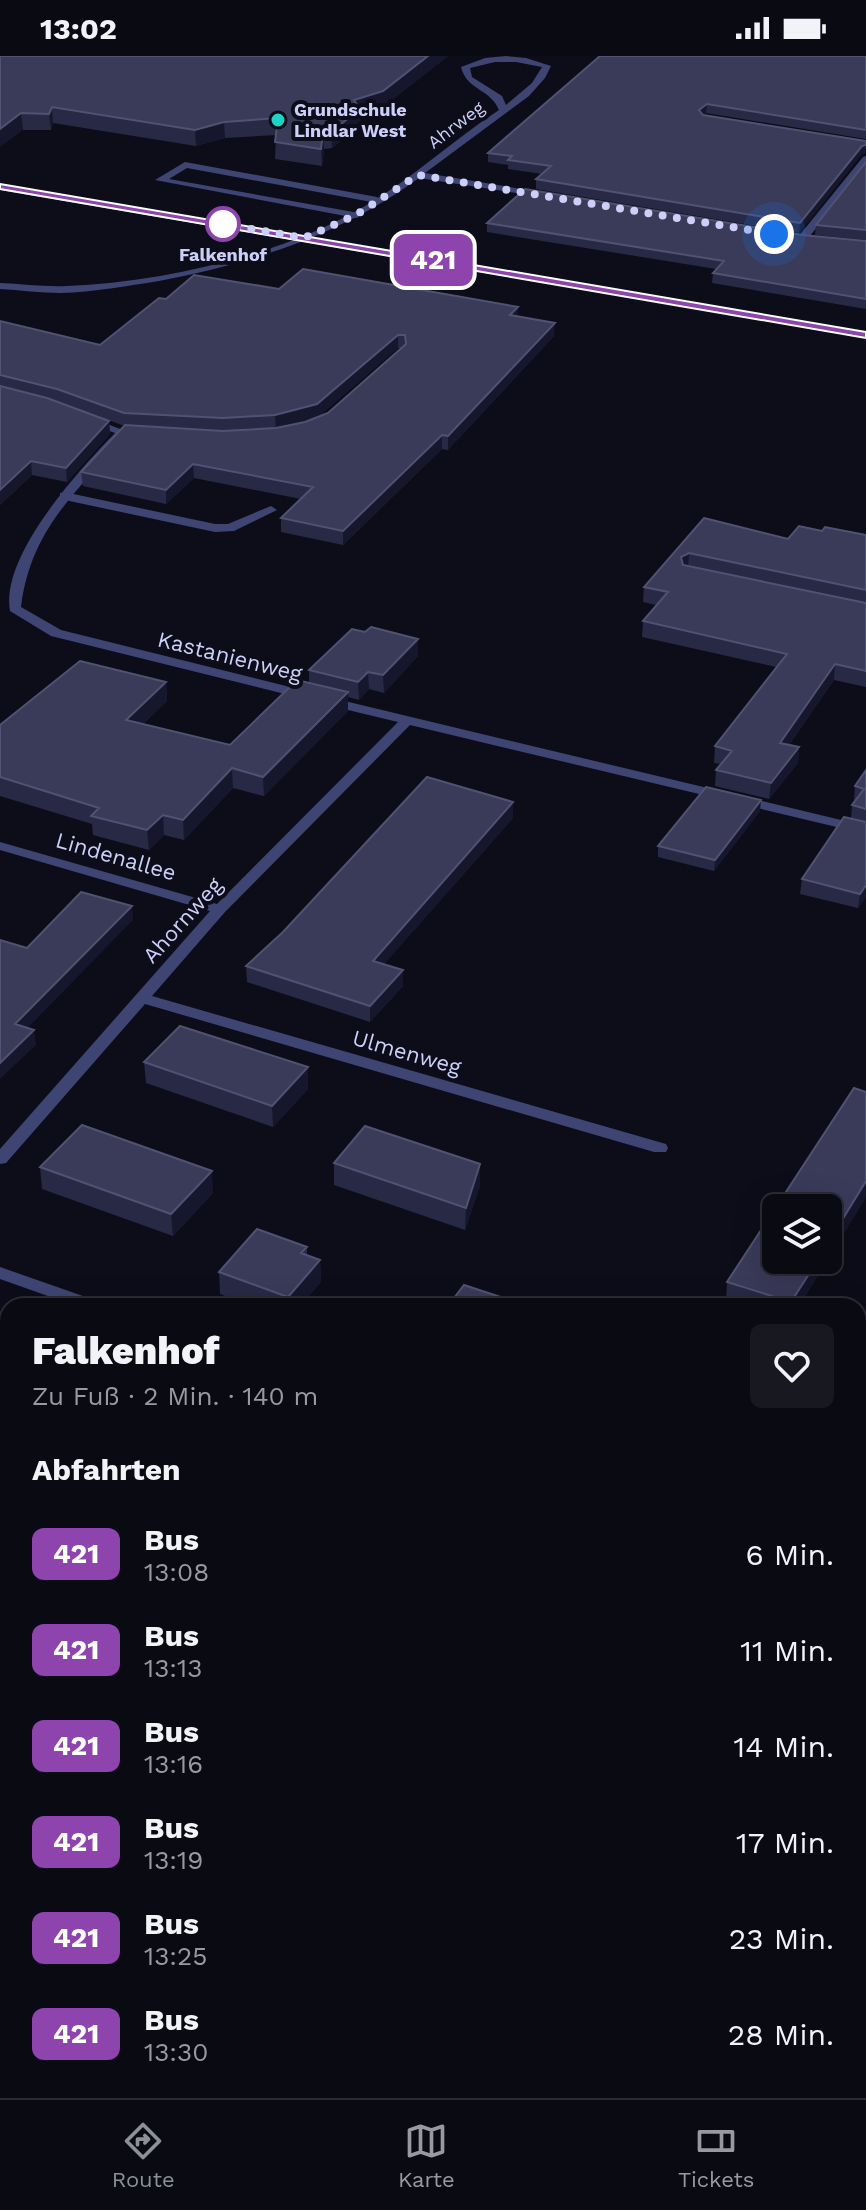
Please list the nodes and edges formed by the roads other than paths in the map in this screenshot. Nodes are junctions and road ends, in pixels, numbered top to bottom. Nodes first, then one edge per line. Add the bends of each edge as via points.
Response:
1 (503, 109) junction
2 (866, 159) edge
3 (418, 175) junction
4 (0, 187) edge
5 (557, 198) edge
6 (377, 200) junction
7 (356, 215) junction
8 (787, 236) edge
9 (304, 238) junction
10 (802, 239) junction
11 (818, 241) edge
12 (0, 286) edge
13 (866, 335) edge
14 (81, 417) edge
15 (122, 432) junction
16 (138, 433) edge
17 (64, 496) junction
18 (271, 510) dead end
19 (407, 720) junction
20 (866, 830) edge
21 (0, 846) edge
22 (220, 909) junction
23 (142, 998) junction
24 (660, 1148) dead end
25 (0, 1159) edge
26 (0, 1273) edge
27 (71, 1298) edge

1 - 1 street, Ahrweg via 543,77 547,66 529,58 502,57 465,67 468,78 499,98
1 - 3 street, Ahrweg
2 - 10 street
3 - 5 street
3 - 6 street, Ahrweg
4 - 9 street
6 - 7 street, Ahrweg
6 - 7 street via 185,165 160,180
7 - 9 street, Ahrweg
8 - 10 street
9 - 12 street via 265,254 130,282 70,289
9 - 13 street
10 - 11 street
14 - 15 street
15 - 16 street
15 - 17 street, Kastanienweg
17 - 18 street via 215,528 230,528
17 - 19 street, Kastanienweg via 40,529 14,585 14,608 26,618 56,633
19 - 20 street, Kastanienweg
19 - 22 street, Ahornweg
21 - 22 street, Lindenallee
22 - 23 street, Ahornweg
23 - 24 street, Ulmenweg
23 - 25 street, Ahornweg
26 - 27 street

